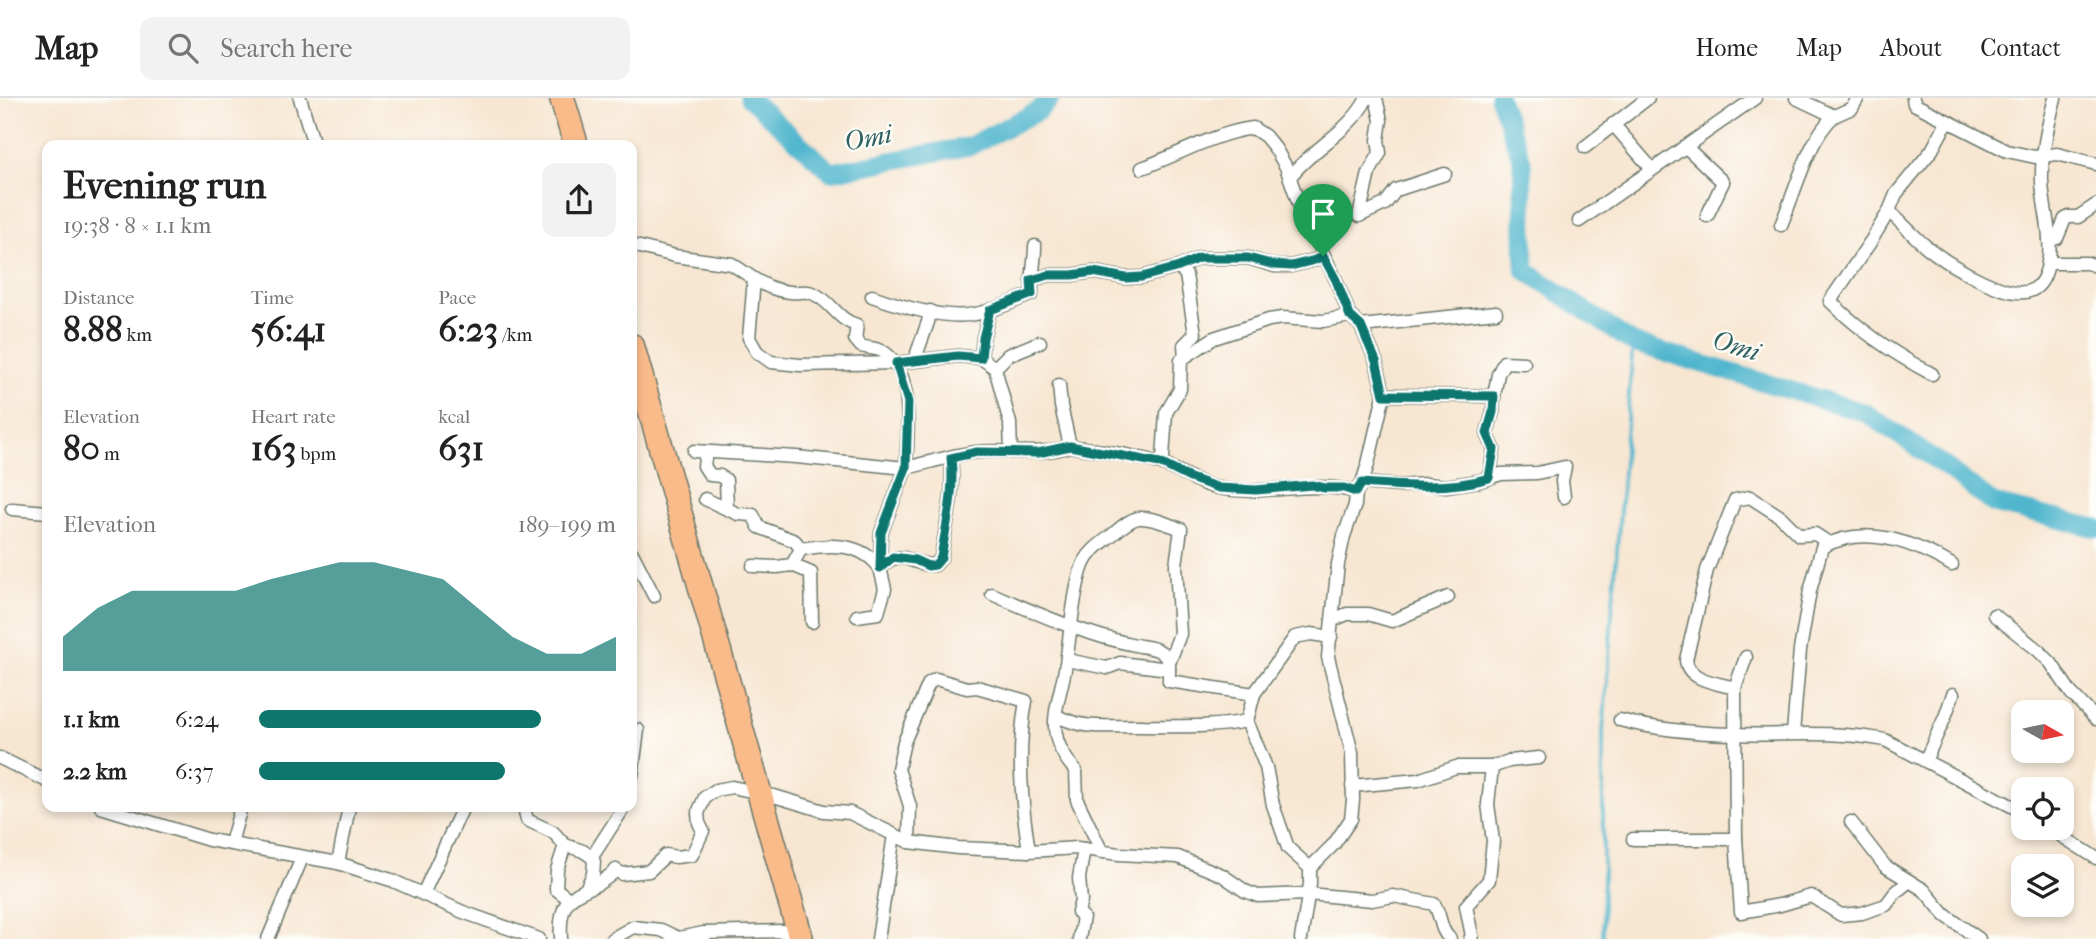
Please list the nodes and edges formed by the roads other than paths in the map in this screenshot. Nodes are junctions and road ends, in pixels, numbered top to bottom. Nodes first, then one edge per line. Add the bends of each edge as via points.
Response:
1 (300, 98) edge
2 (562, 98) edge
3 (1367, 98) edge
4 (1376, 98) edge
5 (1648, 98) edge
6 (1755, 98) edge
7 (1796, 98) edge
8 (1858, 98) edge
9 (2055, 98) edge
10 (1911, 100) edge
11 (1834, 116) junction
12 (1947, 122) junction
13 (1614, 124) junction
14 (313, 140) edge
15 (575, 140) edge
16 (1685, 146) junction
17 (1585, 147) dead end
18 (2043, 155) junction
19 (2096, 164) edge
20 (1142, 168) dead end
21 (1651, 168) junction
22 (1445, 174) dead end
23 (1290, 177) junction
24 (2096, 205) edge
25 (1889, 211) junction
26 (1707, 215) dead end
27 (1578, 220) dead end
28 (1781, 225) dead end
29 (2049, 240) junction
30 (637, 246) edge
31 (1035, 246) dead end
32 (1323, 256) junction
33 (2048, 263) junction
34 (2096, 266) edge
35 (1179, 267) junction
36 (754, 279) junction
37 (1031, 280) junction
38 (872, 296) dead end
39 (990, 310) junction
40 (930, 311) junction
41 (1496, 312) dead end
42 (1350, 316) junction
43 (1361, 326) junction
44 (1040, 342) dead end
45 (1185, 357) junction
46 (981, 358) junction
47 (920, 360) junction
48 (637, 362) edge
49 (896, 363) junction
50 (1524, 363) dead end
51 (995, 368) junction
52 (1932, 374) dead end
53 (1059, 385) dead end
54 (1384, 395) junction
55 (1494, 396) junction
56 (1070, 446) junction
57 (1011, 452) junction
58 (951, 458) junction
59 (1160, 463) junction
60 (906, 468) junction
61 (1489, 478) junction
62 (1359, 487) junction
63 (1564, 497) dead end
64 (705, 499) dead end
65 (12, 509) dead end
66 (727, 509) junction
67 (42, 512) edge
68 (1829, 543) junction
69 (801, 549) junction
70 (637, 563) edge
71 (792, 565) junction
72 (1952, 565) dead end
73 (753, 566) dead end
74 (880, 568) junction
75 (992, 594) dead end
76 (654, 596) dead end
77 (1448, 597) dead end
78 (1994, 615) dead end
79 (858, 616) dead end
80 (1333, 620) junction
81 (812, 622) dead end
82 (1070, 625) junction
83 (1331, 637) junction
84 (1746, 656) dead end
85 (1067, 660) junction
86 (1169, 666) junction
87 (1735, 688) junction
88 (1254, 694) junction
89 (1953, 694) dead end
90 (1057, 716) junction
91 (2096, 719) edge
92 (1620, 720) dead end
93 (1247, 721) junction
94 (638, 730) dead end
95 (1793, 733) junction
96 (1735, 734) junction
97 (637, 738) edge
98 (0, 758) edge
99 (1539, 758) dead end
100 (1925, 761) junction
101 (1492, 767) junction
102 (42, 778) edge
103 (1352, 786) junction
104 (2011, 806) edge
105 (134, 812) edge
106 (240, 812) edge
107 (347, 812) edge
108 (461, 812) edge
109 (525, 812) edge
110 (621, 812) edge
111 (1851, 822) dead end
112 (894, 835) junction
113 (1633, 839) dead end
114 (1736, 839) junction
115 (2068, 840) edge
116 (909, 842) junction
117 (231, 843) junction
118 (565, 845) junction
119 (1084, 849) junction
120 (1029, 851) junction
121 (1102, 852) junction
122 (592, 857) junction
123 (302, 858) junction
124 (2096, 858) edge
125 (338, 863) junction
126 (1310, 868) junction
127 (1908, 882) junction
128 (587, 887) junction
129 (423, 894) junction
130 (1308, 894) junction
131 (569, 899) junction
132 (703, 936) edge
133 (268, 939) edge
134 (539, 939) edge
135 (561, 939) edge
136 (612, 939) edge
137 (802, 939) edge
138 (809, 939) edge
139 (878, 939) edge
140 (1079, 939) edge
141 (1301, 939) edge
142 (1450, 939) edge
143 (1470, 939) edge
144 (1979, 939) edge

1 - 14 street
2 - 15 highway
3 - 23 street via 1355,118
4 - 22 street via 1380,153 1369,173 1359,216 1385,204 1396,190
5 - 13 street
6 - 16 street
7 - 11 street
8 - 11 street via 1852,108
9 - 18 street
10 - 12 street
11 - 28 street via 1810,152
12 - 18 street via 2007,152
12 - 25 street
13 - 17 street
13 - 21 street
16 - 21 street
16 - 26 street via 1723,182
18 - 19 street
18 - 29 street
20 - 23 street via 1253,128 1275,148
21 - 27 street
23 - 32 street
24 - 29 street via 2078,217 2069,216 2057,238
25 - 33 street via 1927,248 1971,277 2001,289 2033,290 2044,279
25 - 52 street via 1830,300 1871,337
29 - 33 street
30 - 36 street via 732,264
31 - 37 street
32 - 35 street via 1291,266 1248,258 1199,258
32 - 42 street
33 - 34 street
35 - 37 street via 1142,277 1093,272
35 - 45 street via 1186,275 1195,334 1184,345
36 - 49 street via 771,289 810,292 823,299 846,322 857,325 855,339 861,346 881,350
36 - 49 street via 749,338 757,352 771,362
37 - 39 street via 1032,294
38 - 40 street
39 - 40 street via 973,315
39 - 46 street
40 - 47 street via 917,353
41 - 43 street
42 - 43 street
42 - 45 street via 1323,321 1269,320 1214,338
43 - 54 street
44 - 51 street via 1009,355
45 - 59 street via 1180,389 1166,413
46 - 47 street
46 - 51 street
47 - 49 street
48 - 137 highway
49 - 60 street via 908,402
50 - 55 street via 1504,362
51 - 57 street via 1010,422
53 - 56 street
54 - 55 street
54 - 62 street
55 - 61 street via 1487,433 1494,449
56 - 57 street via 1038,453
56 - 59 street
57 - 58 street
58 - 60 street
58 - 74 street via 952,500 941,558 928,566 893,557
59 - 62 street via 1219,488
60 - 66 street via 700,452 710,475 726,480
60 - 74 street via 881,533
61 - 62 street via 1446,486
61 - 63 street via 1565,467
62 - 80 street via 1338,564
64 - 66 street
65 - 67 street
66 - 69 street via 753,515 759,527 795,541
68 - 72 street via 1851,535 1880,537 1931,552
68 - 87 street via 1815,534 1799,535 1750,497 1735,500 1707,570 1686,660 1693,675
68 - 95 street via 1822,547 1810,591
69 - 71 street
69 - 74 street via 862,550
70 - 76 street
71 - 73 street
71 - 81 street via 811,573
74 - 79 street via 885,589 878,613
75 - 82 street
77 - 80 street via 1392,621 1358,614
78 - 91 street via 2051,663
80 - 83 street
82 - 85 street
82 - 86 street via 1156,649 1167,655
82 - 86 street via 1083,563 1090,553 1138,518 1181,529 1176,565 1180,634
83 - 88 street via 1295,637
83 - 103 street via 1328,657 1352,753
84 - 87 street
85 - 86 street via 1107,668 1120,663
85 - 90 street
86 - 88 street via 1171,682
87 - 96 street
88 - 93 street
89 - 100 street
90 - 93 street via 1102,728 1220,726
90 - 121 street via 1054,738 1076,771 1077,800
92 - 96 street via 1671,730
93 - 126 street via 1266,767 1288,848
94 - 97 street
95 - 96 street
95 - 100 street via 1885,740
96 - 114 street
98 - 102 street
99 - 101 street
100 - 104 street
101 - 103 street via 1456,767 1418,780
101 - 143 street via 1489,880 1466,906
103 - 126 street via 1350,819
105 - 117 street via 198,837
106 - 117 street
107 - 125 street
108 - 129 street
109 - 118 street via 527,820 553,832
110 - 122 street
111 - 127 street via 1885,866
112 - 116 street
112 - 128 street via 850,813 723,788 705,797 698,813 703,831 692,855 666,855 647,872 622,874 616,870
112 - 139 street
113 - 114 street
114 - 127 street via 1741,912 1811,896 1841,915 1863,913 1886,905
115 - 124 street
116 - 120 street
116 - 120 street via 910,806 898,769 904,742 929,683 936,679 1026,701 1020,739
117 - 123 street
118 - 122 street
118 - 131 street via 556,890
119 - 120 street
119 - 121 street
119 - 140 street
121 - 130 street via 1178,857 1258,896
122 - 128 street via 593,874
123 - 125 street
123 - 133 street
125 - 129 street
126 - 130 street
127 - 144 street via 1924,890 1945,915
128 - 131 street
129 - 134 street
130 - 141 street
130 - 142 street via 1372,900 1392,896 1434,904 1442,930
131 - 135 street via 559,920
132 - 136 street via 678,937 633,927
132 - 138 street via 783,931

